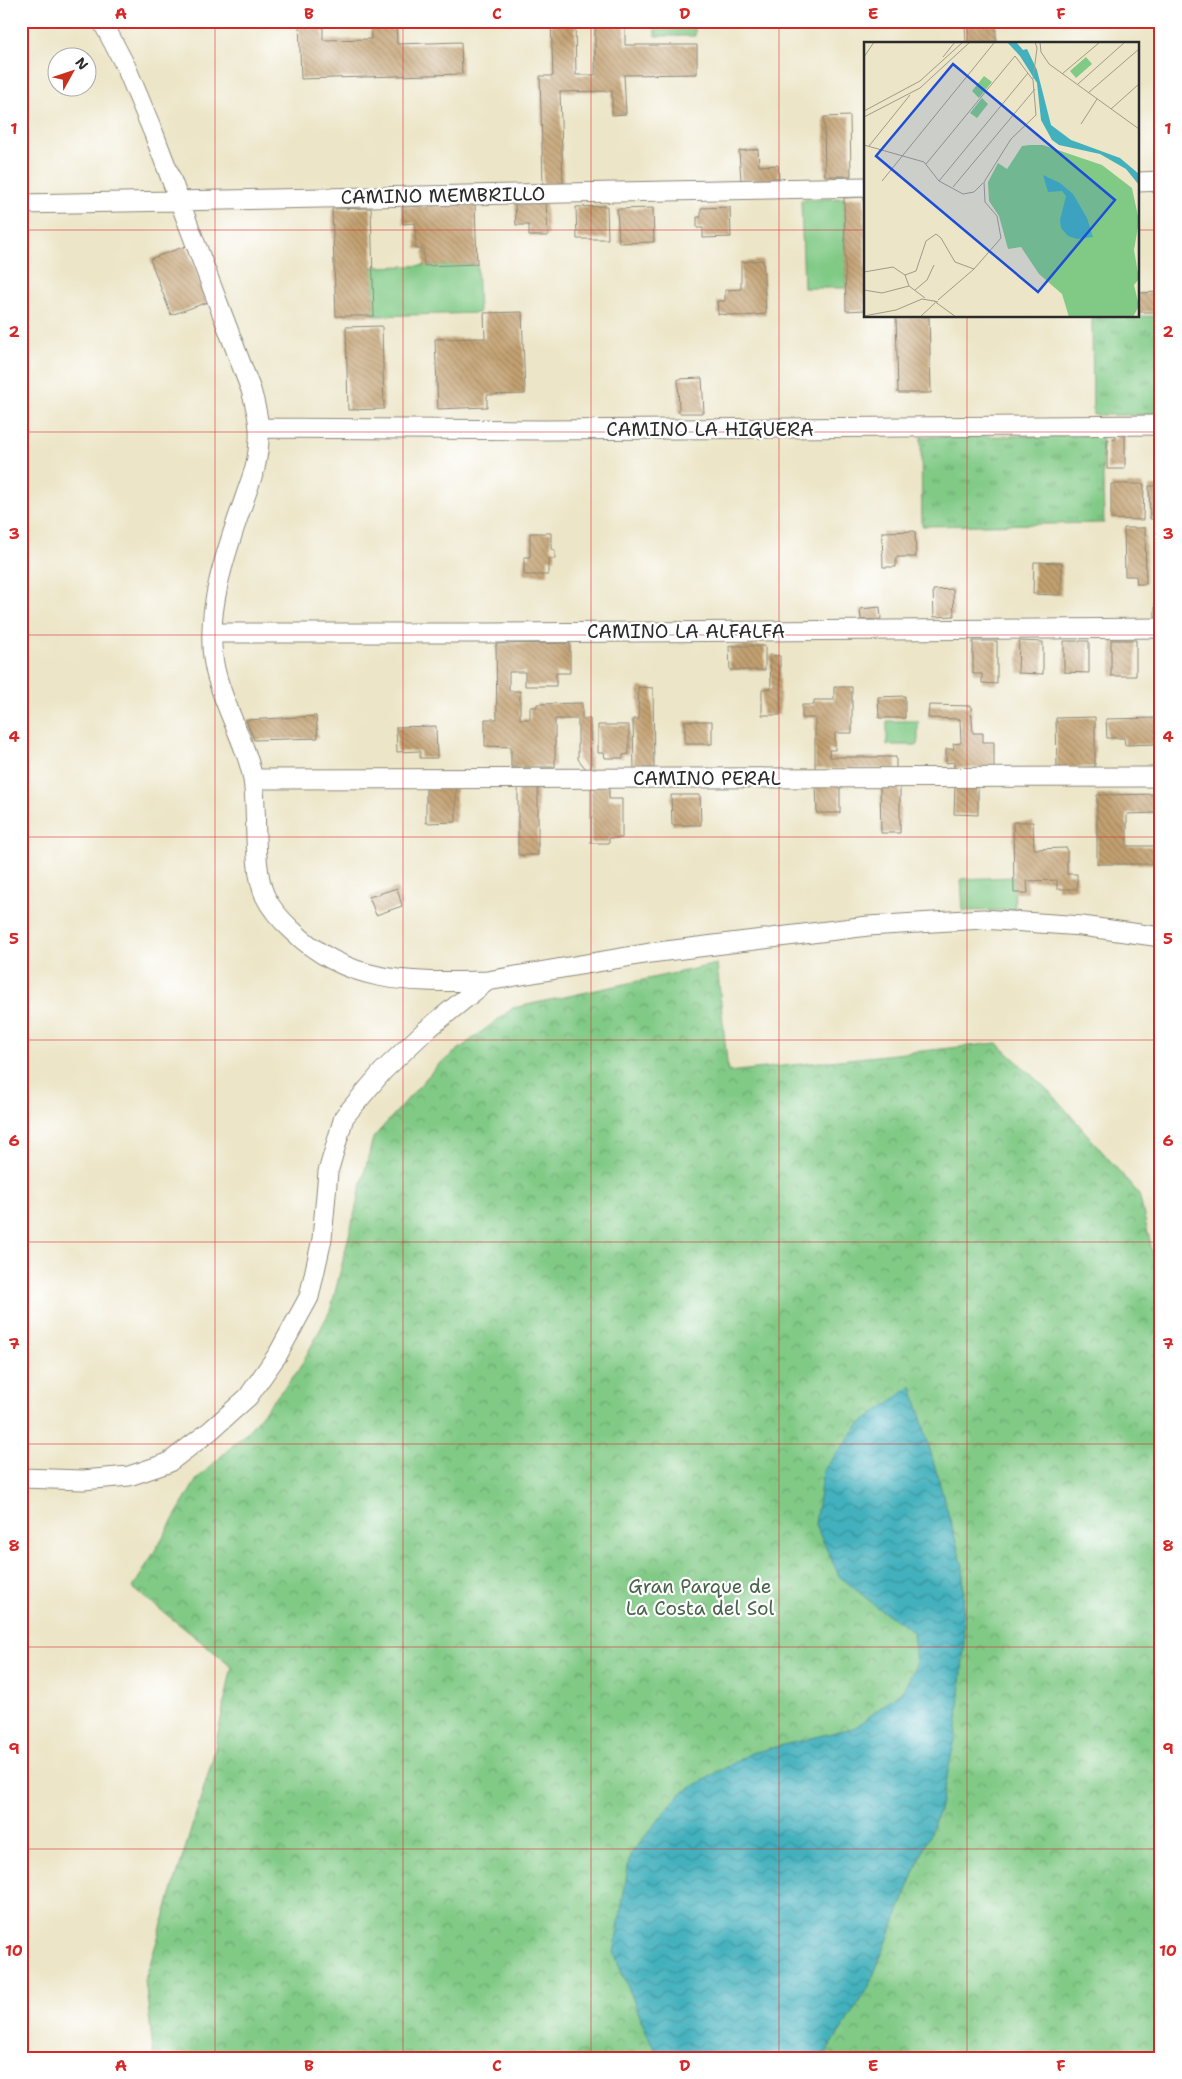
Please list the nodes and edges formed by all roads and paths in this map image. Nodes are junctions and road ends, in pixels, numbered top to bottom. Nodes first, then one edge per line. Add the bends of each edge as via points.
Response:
1 (102, 21) edge
2 (1161, 181) edge
3 (1140, 182) edge
4 (864, 187) edge
5 (178, 200) junction
6 (21, 204) edge
7 (1161, 425) edge
8 (260, 428) junction
9 (1161, 628) edge
10 (212, 633) junction
11 (1161, 777) edge
12 (253, 779) junction
13 (1161, 937) edge
14 (487, 981) junction
15 (21, 1478) edge

1 - 5 street via 126,67
2 - 3 street
4 - 5 street, CAMINO MEMBRILLO
5 - 6 street, CAMINO MEMBRILLO
5 - 8 street via 250,390
7 - 8 street, CAMINO LA HIGUERA via 546,430
8 - 10 street via 255,468 218,583 212,610
9 - 10 street, CAMINO LA ALFALFA
10 - 12 street via 215,668
11 - 12 street, CAMINO PERAL
12 - 14 street via 259,868 265,895 280,918 304,942 323,956 352,969 382,977 415,982
13 - 14 street via 1082,926 983,919 868,926 650,953
14 - 15 street via 383,1071 344,1117 328,1172 322,1239 308,1296 278,1354 248,1397 168,1463 130,1476 83,1480

